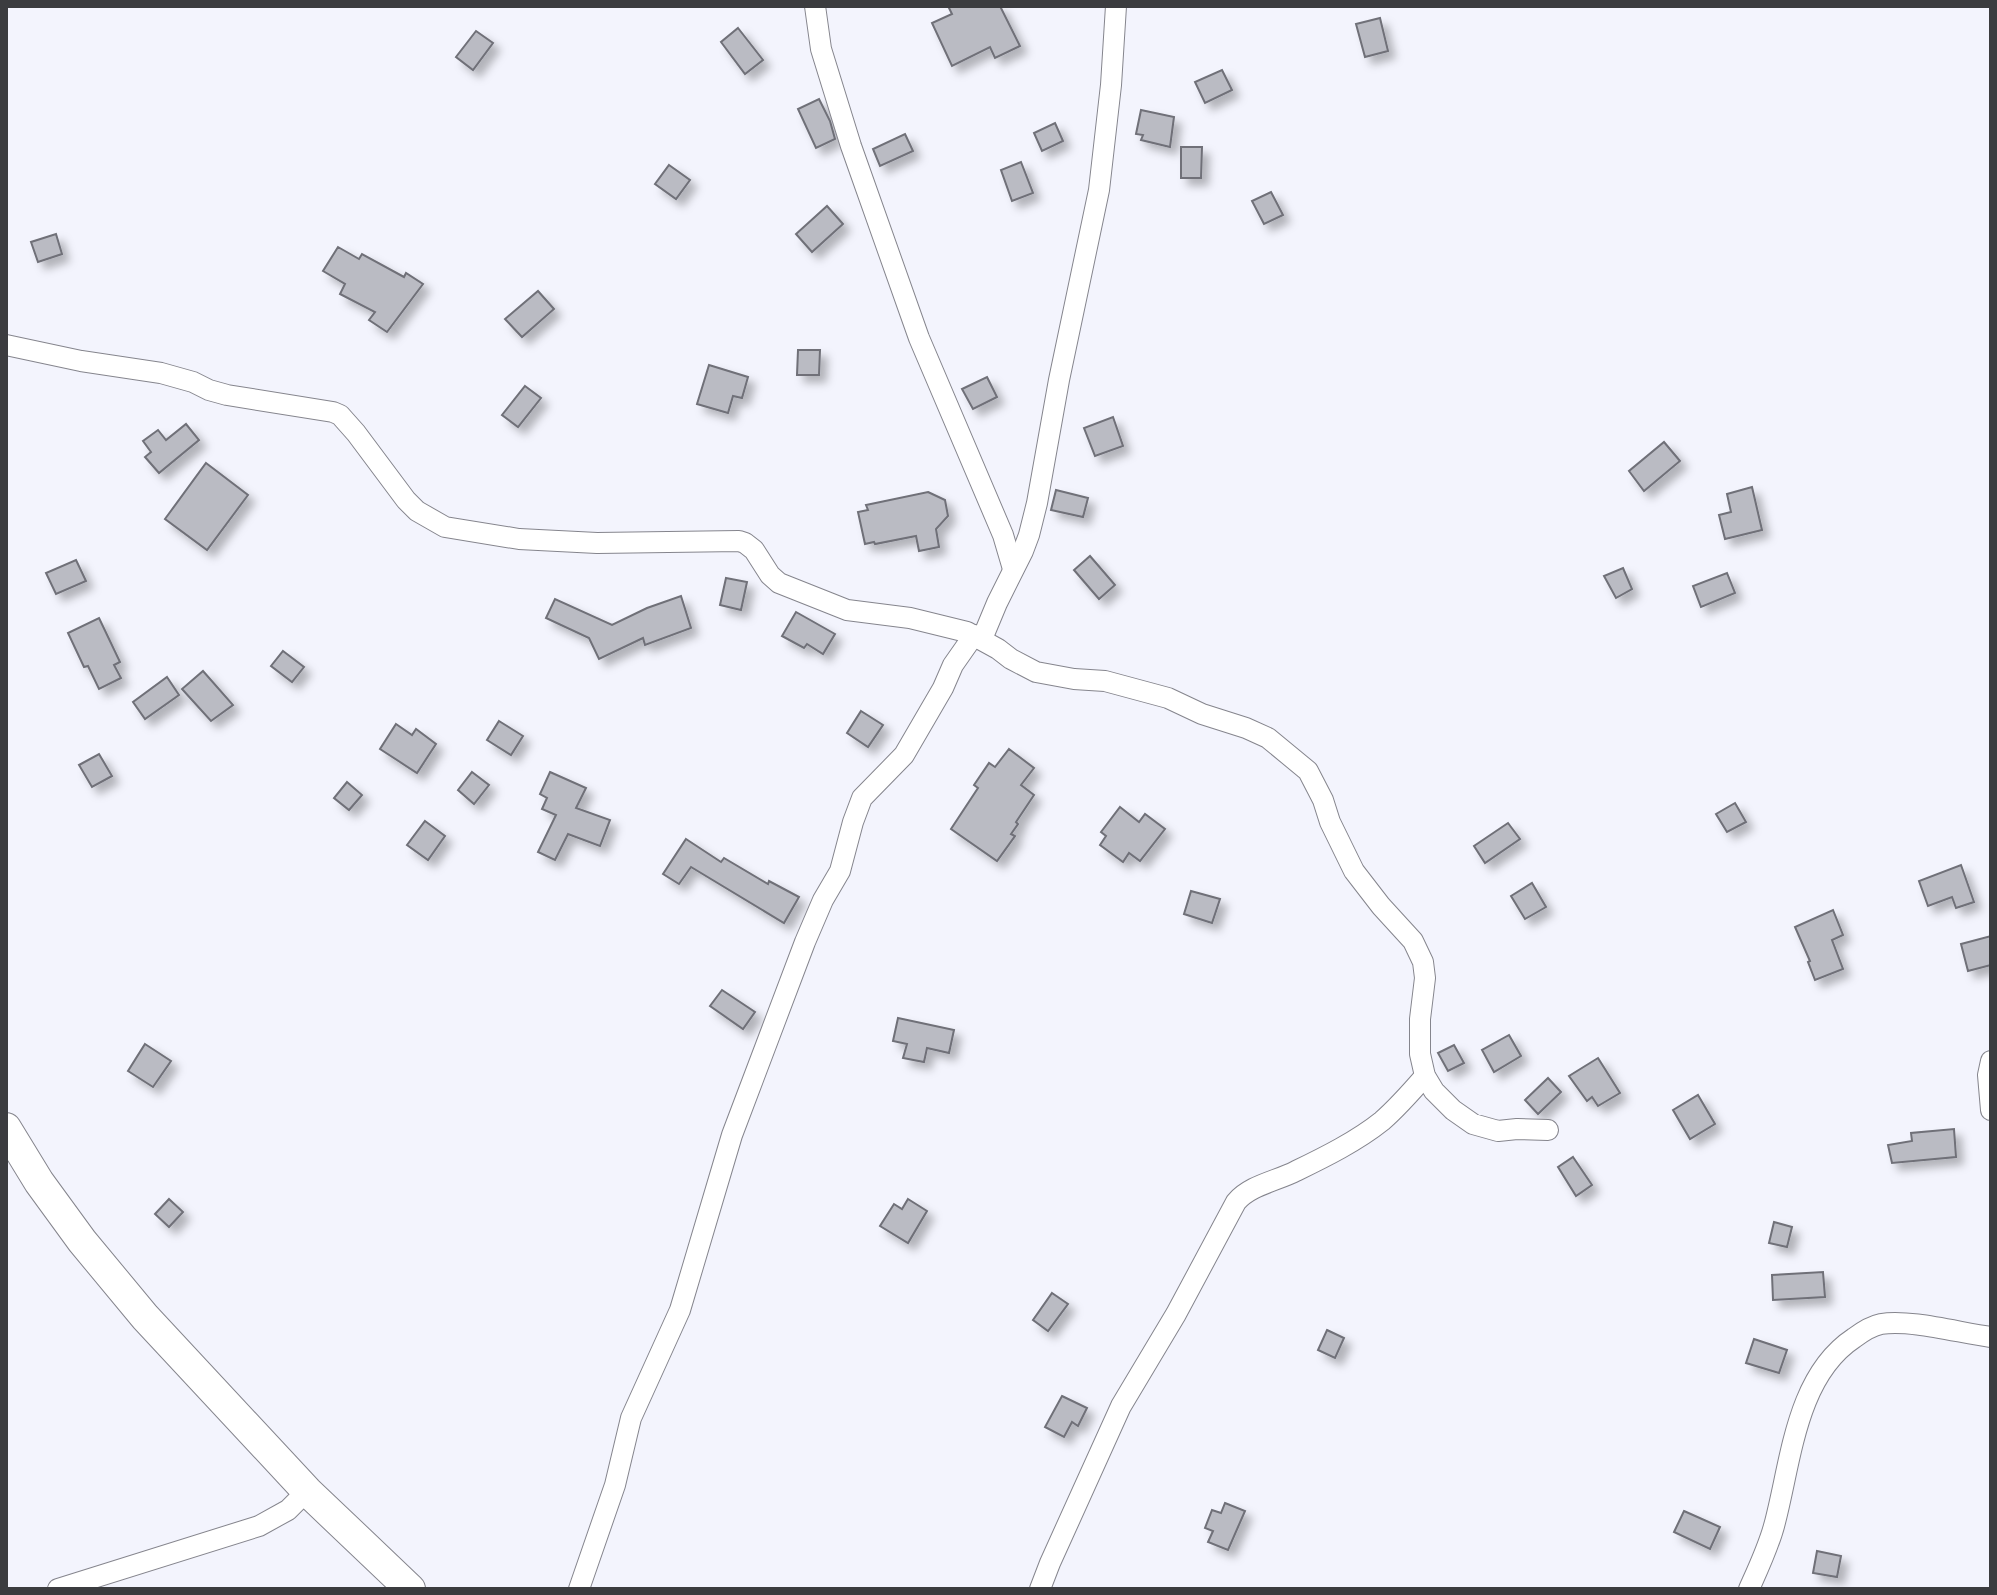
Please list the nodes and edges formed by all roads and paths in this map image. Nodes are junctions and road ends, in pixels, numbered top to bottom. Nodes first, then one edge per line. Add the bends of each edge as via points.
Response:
1 (815, 6) edge
2 (1116, 6) edge
3 (6, 345) edge
4 (1013, 569) junction
5 (978, 637) junction
6 (1991, 1061) edge
7 (1425, 1076) junction
8 (1991, 1110) edge
9 (6, 1128) edge
10 (1548, 1130) dead end
11 (1991, 1337) edge
12 (307, 1491) junction
13 (58, 1589) edge
14 (410, 1589) edge
15 (579, 1589) edge
16 (1040, 1589) edge
17 (1749, 1589) edge

1 - 4 street via 821,49 856,161 919,338
2 - 4 street via 1099,190 1037,503
3 - 5 street via 161,373 227,395 333,412 356,433 406,500 445,527 519,539 597,543 739,541 754,550 779,583 847,610 910,618
4 - 5 street
5 - 7 street via 1036,672 1105,681 1256,731 1308,771 1354,871 1413,941 1423,962 1420,1054
5 - 15 street via 953,665 904,755 862,798 840,871 805,942 732,1135 680,1310 631,1418 615,1485
6 - 8 street
7 - 10 street via 1434,1091 1473,1124 1498,1131
7 - 16 street via 1380,1122 1354,1140 1241,1195 1121,1406
9 - 12 street via 82,1241 145,1317
11 - 17 street via 1881,1324 1844,1344 1827,1361 1802,1409 1773,1529
12 - 13 street via 288,1510 259,1526
12 - 14 street

